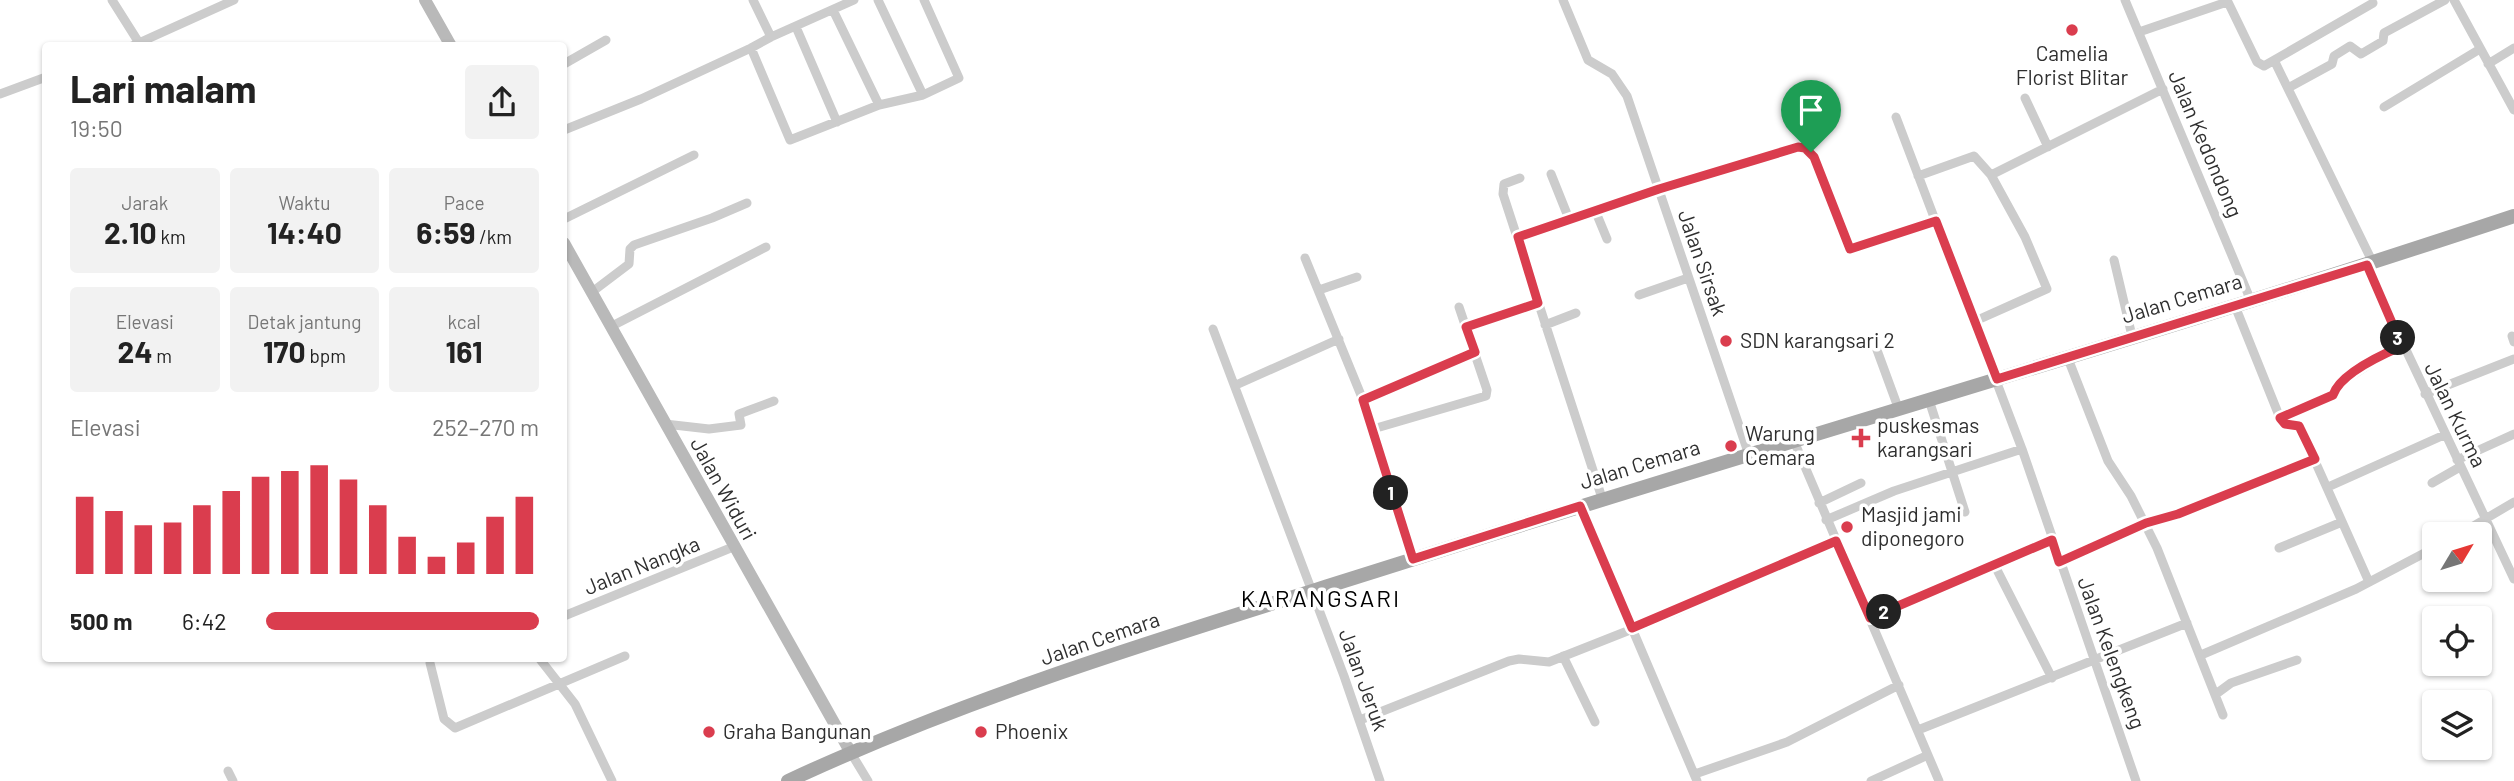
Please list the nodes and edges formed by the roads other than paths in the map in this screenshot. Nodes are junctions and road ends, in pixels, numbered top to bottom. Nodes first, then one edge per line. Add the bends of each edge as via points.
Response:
1 (112, 0) edge
2 (234, 0) edge
3 (425, 0) edge
4 (753, 0) edge
5 (878, 0) edge
6 (925, 0) edge
7 (1563, 0) edge
8 (2125, 0) edge
9 (2445, 0) edge
10 (2454, 0) edge
11 (848, 1) edge
12 (2227, 1) edge
13 (2373, 3) dead end
14 (833, 10) junction
15 (796, 27) junction
16 (2139, 32) junction
17 (771, 37) junction
18 (606, 40) dead end
19 (136, 42) edge
20 (144, 42) edge
21 (449, 42) edge
22 (751, 48) junction
23 (2514, 48) edge
24 (2480, 49) junction
25 (567, 62) edge
26 (2275, 62) junction
27 (2488, 64) junction
28 (42, 78) edge
29 (2288, 88) junction
30 (2163, 89) junction
31 (0, 94) edge
32 (923, 95) junction
33 (2025, 98) dead end
34 (879, 105) junction
35 (2384, 107) dead end
36 (2514, 110) edge
37 (1896, 117) dead end
38 (837, 122) junction
39 (567, 129) edge
40 (2048, 147) junction
41 (694, 155) dead end
42 (1551, 174) dead end
43 (1991, 175) junction
44 (1918, 176) junction
45 (1520, 178) dead end
46 (1659, 189) junction
47 (747, 203) dead end
48 (1595, 210) junction
49 (2514, 216) edge
50 (567, 218) edge
51 (1569, 219) junction
52 (1936, 221) junction
53 (1518, 237) junction
54 (1607, 239) dead end
55 (766, 247) dead end
56 (567, 248) edge
57 (1305, 258) dead end
58 (2114, 260) dead end
59 (2370, 264) junction
60 (1357, 277) dead end
61 (1688, 278) junction
62 (1319, 290) junction
63 (592, 292) junction
64 (1639, 295) dead end
65 (2251, 301) junction
66 (1538, 303) junction
67 (2235, 306) junction
68 (1459, 307) dead end
69 (1576, 313) dead end
70 (1973, 321) junction
71 (1545, 325) junction
72 (612, 326) junction
73 (1466, 327) junction
74 (1213, 330) dead end
75 (2132, 336) junction
76 (1339, 339) junction
77 (2402, 346) junction
78 (1877, 350) dead end
79 (1475, 352) junction
80 (2067, 356) junction
81 (2514, 359) edge
82 (1997, 379) junction
83 (1236, 384) junction
84 (2425, 394) junction
85 (1363, 400) junction
86 (1929, 400) junction
87 (774, 401) dead end
88 (1899, 410) junction
89 (2280, 418) junction
90 (665, 424) junction
91 (1373, 429) junction
92 (2514, 434) edge
93 (2444, 435) junction
94 (1794, 442) junction
95 (2022, 449) junction
96 (1749, 455) junction
97 (2315, 459) junction
98 (2458, 463) junction
99 (1951, 471) junction
100 (1861, 483) dead end
101 (2432, 483) dead end
102 (2328, 487) junction
103 (1602, 498) junction
104 (2514, 502) edge
105 (1819, 503) junction
106 (1580, 506) junction
107 (1965, 512) dead end
108 (1826, 520) junction
109 (2485, 520) junction
110 (2342, 522) junction
111 (2481, 522) edge
112 (2146, 523) junction
113 (2052, 540) junction
114 (1836, 541) junction
115 (733, 547) junction
116 (2279, 548) dead end
117 (2422, 554) edge
118 (1413, 559) junction
119 (2059, 562) junction
120 (1994, 564) junction
121 (2512, 568) edge
122 (2514, 579) edge
123 (2370, 582) junction
124 (1311, 591) junction
125 (567, 615) edge
126 (1870, 618) junction
127 (2187, 623) junction
128 (1632, 628) junction
129 (2201, 655) junction
130 (625, 656) dead end
131 (1563, 656) junction
132 (2297, 660) dead end
133 (2095, 661) junction
134 (542, 662) edge
135 (430, 663) dead end
136 (2052, 678) junction
137 (559, 683) junction
138 (1899, 685) junction
139 (2216, 694) junction
140 (2223, 715) dead end
141 (1360, 720) junction
142 (1595, 722) dead end
143 (1918, 730) junction
144 (851, 752) junction
145 (1928, 755) junction
146 (228, 771) dead end
147 (1696, 778) edge
148 (794, 780) edge
149 (233, 781) edge
150 (612, 781) edge
151 (868, 781) edge
152 (1380, 781) edge
153 (1871, 781) edge
154 (1939, 781) edge
155 (2136, 781) edge

1 - 19 street
2 - 20 street
3 - 21 main road
4 - 17 street
5 - 32 street
6 - 32 street via 960,75
7 - 46 street, Jalan Sirsak via 1588,60 1618,80
8 - 16 street, Jalan Kedondong
9 - 29 street via 2384,33 2384,41 2364,53 2350,46 2334,56 2332,64
10 - 24 street
11 - 14 street
12 - 16 street
12 - 26 street via 2257,62 2264,66
13 - 26 street
14 - 15 street
14 - 34 street
15 - 17 street
15 - 38 street
16 - 30 street, Jalan Kedondong
17 - 22 street
18 - 25 street
22 - 38 street via 790,140
22 - 39 street
23 - 27 street
24 - 27 street
24 - 35 street
26 - 29 street, Jalan Kurma
27 - 36 street
28 - 31 street
29 - 59 street, Jalan Kurma
30 - 40 street
30 - 65 street, Jalan Kedondong
32 - 34 street
33 - 40 street
34 - 38 street
37 - 44 street, Jalan Kelengkeng
40 - 43 street
41 - 50 street
42 - 51 street
43 - 44 street via 1974,156
43 - 70 street via 2047,289
44 - 52 street, Jalan Kelengkeng
45 - 53 street via 1502,188
46 - 48 street
46 - 52 street via 1798,147 1814,157 1850,249
46 - 61 street, Jalan Sirsak
47 - 63 street via 634,245 629,264
48 - 51 street
48 - 54 street
49 - 59 main road, Jalan Cemara
51 - 53 street
52 - 70 street, Jalan Kelengkeng
53 - 66 street
55 - 72 street
56 - 63 main road, Jalan Widuri
57 - 62 street
58 - 75 street
59 - 65 main road, Jalan Cemara
59 - 77 street, Jalan Kurma
60 - 62 street
61 - 64 street
61 - 96 street, Jalan Sirsak
62 - 76 street
63 - 72 main road, Jalan Widuri
65 - 67 main road, Jalan Cemara
66 - 71 street
66 - 73 street
67 - 75 main road, Jalan Cemara
67 - 89 street
68 - 73 street
69 - 71 street
70 - 82 street, Jalan Kelengkeng
71 - 103 street
72 - 90 main road, Jalan Widuri
73 - 79 street
74 - 83 street, Jalan Jeruk
75 - 80 main road, Jalan Cemara
76 - 83 street
76 - 85 street
77 - 84 street, Jalan Kurma
77 - 89 street via 2350,374 2336,385 2333,395
78 - 88 street
79 - 85 street
79 - 91 street via 1487,390 1484,398
80 - 82 main road, Jalan Cemara
80 - 112 street via 2108,461
81 - 84 street
82 - 86 main road, Jalan Cemara
82 - 95 street, Jalan Kelengkeng
83 - 124 street, Jalan Jeruk
84 - 93 street, Jalan Kurma
85 - 91 street
86 - 88 main road, Jalan Cemara
86 - 99 street
87 - 90 street via 739,414 741,425 709,429
88 - 94 main road, Jalan Cemara
89 - 97 street via 2285,424 2299,426
90 - 115 main road, Jalan Widuri
91 - 118 street
92 - 98 street
93 - 98 street, Jalan Kurma
93 - 102 street
94 - 96 main road, Jalan Cemara
94 - 105 street
95 - 99 street
95 - 113 street, Jalan Kelengkeng
96 - 103 main road, Jalan Cemara
97 - 102 street
97 - 112 street
98 - 101 street
98 - 109 street, Jalan Kurma
99 - 107 street
99 - 108 street
100 - 105 street
102 - 110 street
103 - 106 main road, Jalan Cemara
104 - 109 street
105 - 108 street
106 - 118 main road, Jalan Cemara
106 - 128 street
108 - 114 street
109 - 111 street
109 - 121 street, Jalan Kurma
110 - 116 street
110 - 123 street
112 - 119 street
112 - 127 street
113 - 119 street, Jalan Kelengkeng
113 - 120 street
114 - 126 street
114 - 128 street
115 - 125 street, Jalan Nangka
115 - 144 main road, Jalan Widuri
117 - 123 street
118 - 124 main road, Jalan Cemara
119 - 133 street, Jalan Kelengkeng
120 - 126 street
120 - 136 street
121 - 122 street, Jalan Kurma
123 - 129 street
124 - 141 street, Jalan Jeruk
124 - 144 main road, Jalan Cemara via 988,699
126 - 138 street
127 - 129 street
127 - 133 street
128 - 131 street
128 - 147 street
129 - 139 street
130 - 137 street
131 - 141 street via 1546,663 1509,661
131 - 142 street
132 - 139 street via 2231,683
133 - 136 street
133 - 155 street, Jalan Kelengkeng
134 - 137 street
135 - 137 street via 444,719 455,728
136 - 143 street
137 - 150 street via 591,734
138 - 143 street
138 - 147 street via 1787,742
139 - 140 street
141 - 152 street, Jalan Jeruk
143 - 145 street
144 - 148 main road, Jalan Cemara
144 - 151 street
145 - 153 street
145 - 154 street
146 - 149 street

